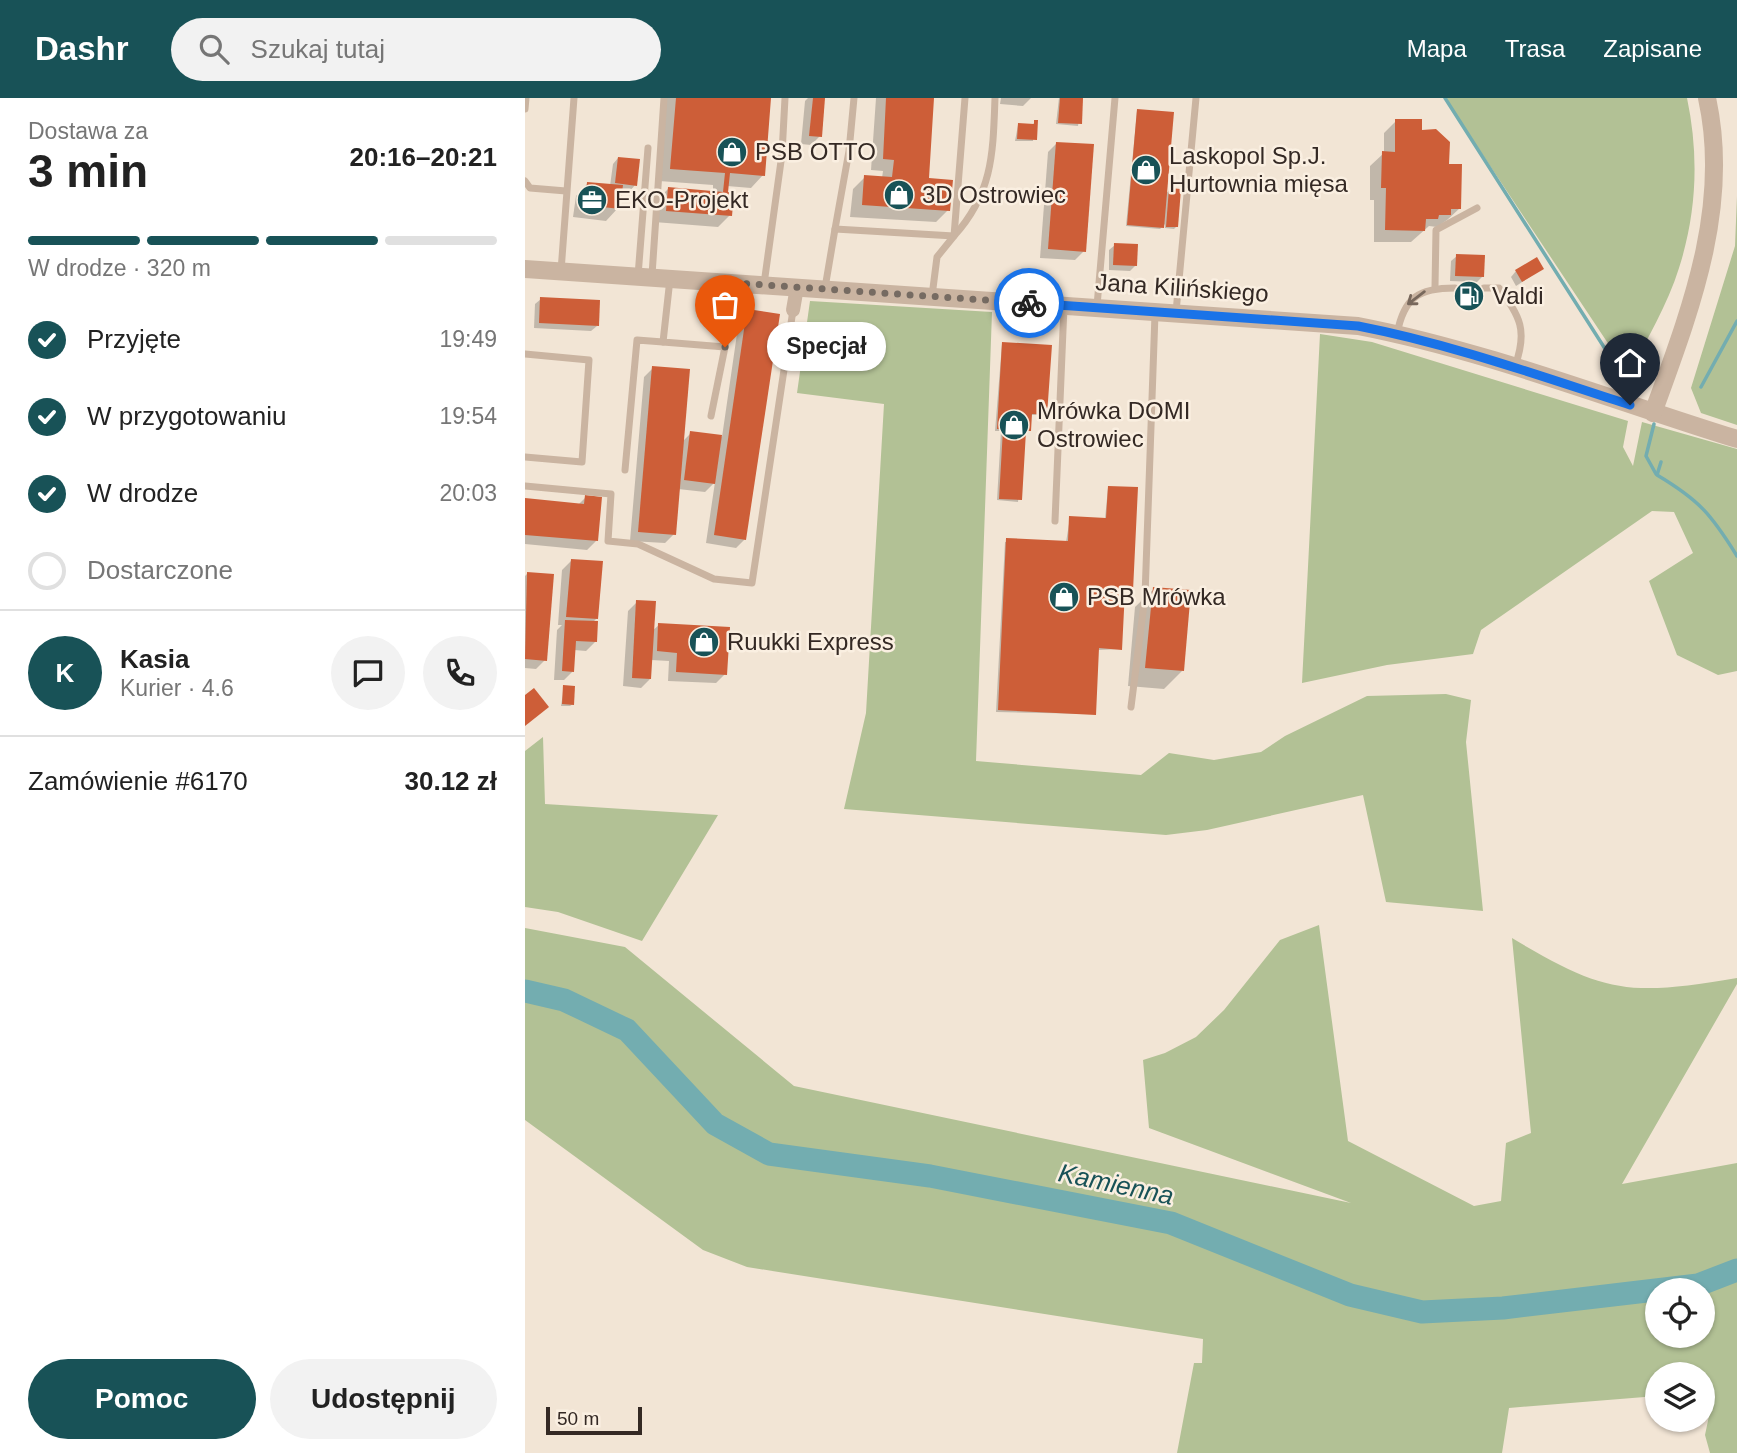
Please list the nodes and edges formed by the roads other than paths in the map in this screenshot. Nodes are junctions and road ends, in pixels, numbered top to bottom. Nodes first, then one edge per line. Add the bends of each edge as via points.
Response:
1 (526, 98) edge
2 (574, 98) edge
3 (664, 98) edge
4 (785, 98) edge
5 (854, 98) edge
6 (965, 98) edge
7 (995, 98) edge
8 (1115, 98) edge
9 (1196, 98) edge
10 (1707, 98) edge
11 (525, 109) edge
12 (648, 148) dead end
13 (525, 181) edge
14 (566, 191) junction
15 (1477, 208) dead end
16 (835, 229) junction
17 (954, 236) junction
18 (525, 269) edge
19 (561, 271) junction
20 (653, 277) junction
21 (736, 283) junction
22 (764, 285) junction
23 (1434, 286) junction
24 (797, 287) junction
25 (1455, 288) dead end
26 (1484, 288) dead end
27 (825, 289) junction
28 (932, 297) junction
29 (1065, 305) junction
30 (1097, 307) junction
31 (793, 310) joint
32 (1156, 311) junction
33 (1176, 313) junction
34 (1397, 334) junction
35 (663, 342) junction
36 (725, 347) junction
37 (525, 354) edge
38 (1515, 367) junction
39 (1653, 413) junction
40 (711, 416) dead end
41 (1737, 439) edge
42 (525, 457) edge
43 (625, 471) dead end
44 (525, 486) edge
45 (1055, 521) dead end
46 (1131, 707) dead end

1 - 11 lane
2 - 14 lane
3 - 20 lane
4 - 22 lane
5 - 16 lane
6 - 17 lane
7 - 17 lane via 993,161 973,216
8 - 30 lane
9 - 33 lane
10 - 39 street via 1716,150 1709,239
12 - 20 lane
13 - 14 lane via 530,188
14 - 19 lane
15 - 23 lane via 1436,230
16 - 17 lane
16 - 27 lane
17 - 28 lane via 937,257
18 - 19 street, Jana Kilińskiego
19 - 20 street, Jana Kilińskiego
20 - 21 street, Jana Kilińskiego
20 - 35 lane
21 - 22 street, Jana Kilińskiego
21 - 36 lane
22 - 24 street, Jana Kilińskiego
23 - 25 lane
23 -> 34 lane via 1402,309
24 - 27 street, Jana Kilińskiego
24 - 31 street
26 - 38 lane via 1499,288 1520,317
27 - 28 street, Jana Kilińskiego
28 - 29 street, Jana Kilińskiego
29 - 30 street, Jana Kilińskiego
29 - 45 lane
30 - 32 street, Jana Kilińskiego
31 - 44 lane via 752,583 714,579 638,544 608,541 611,494
32 - 33 street, Jana Kilińskiego
32 - 46 lane via 1145,596
33 - 34 street, Jana Kilińskiego via 1320,322
34 - 38 street, Jana Kilińskiego
35 - 36 lane
35 - 43 lane via 637,340
36 - 40 lane
37 - 42 lane via 589,360 582,462
38 - 39 street, Jana Kilińskiego
39 - 41 street, Jana Kilińskiego

